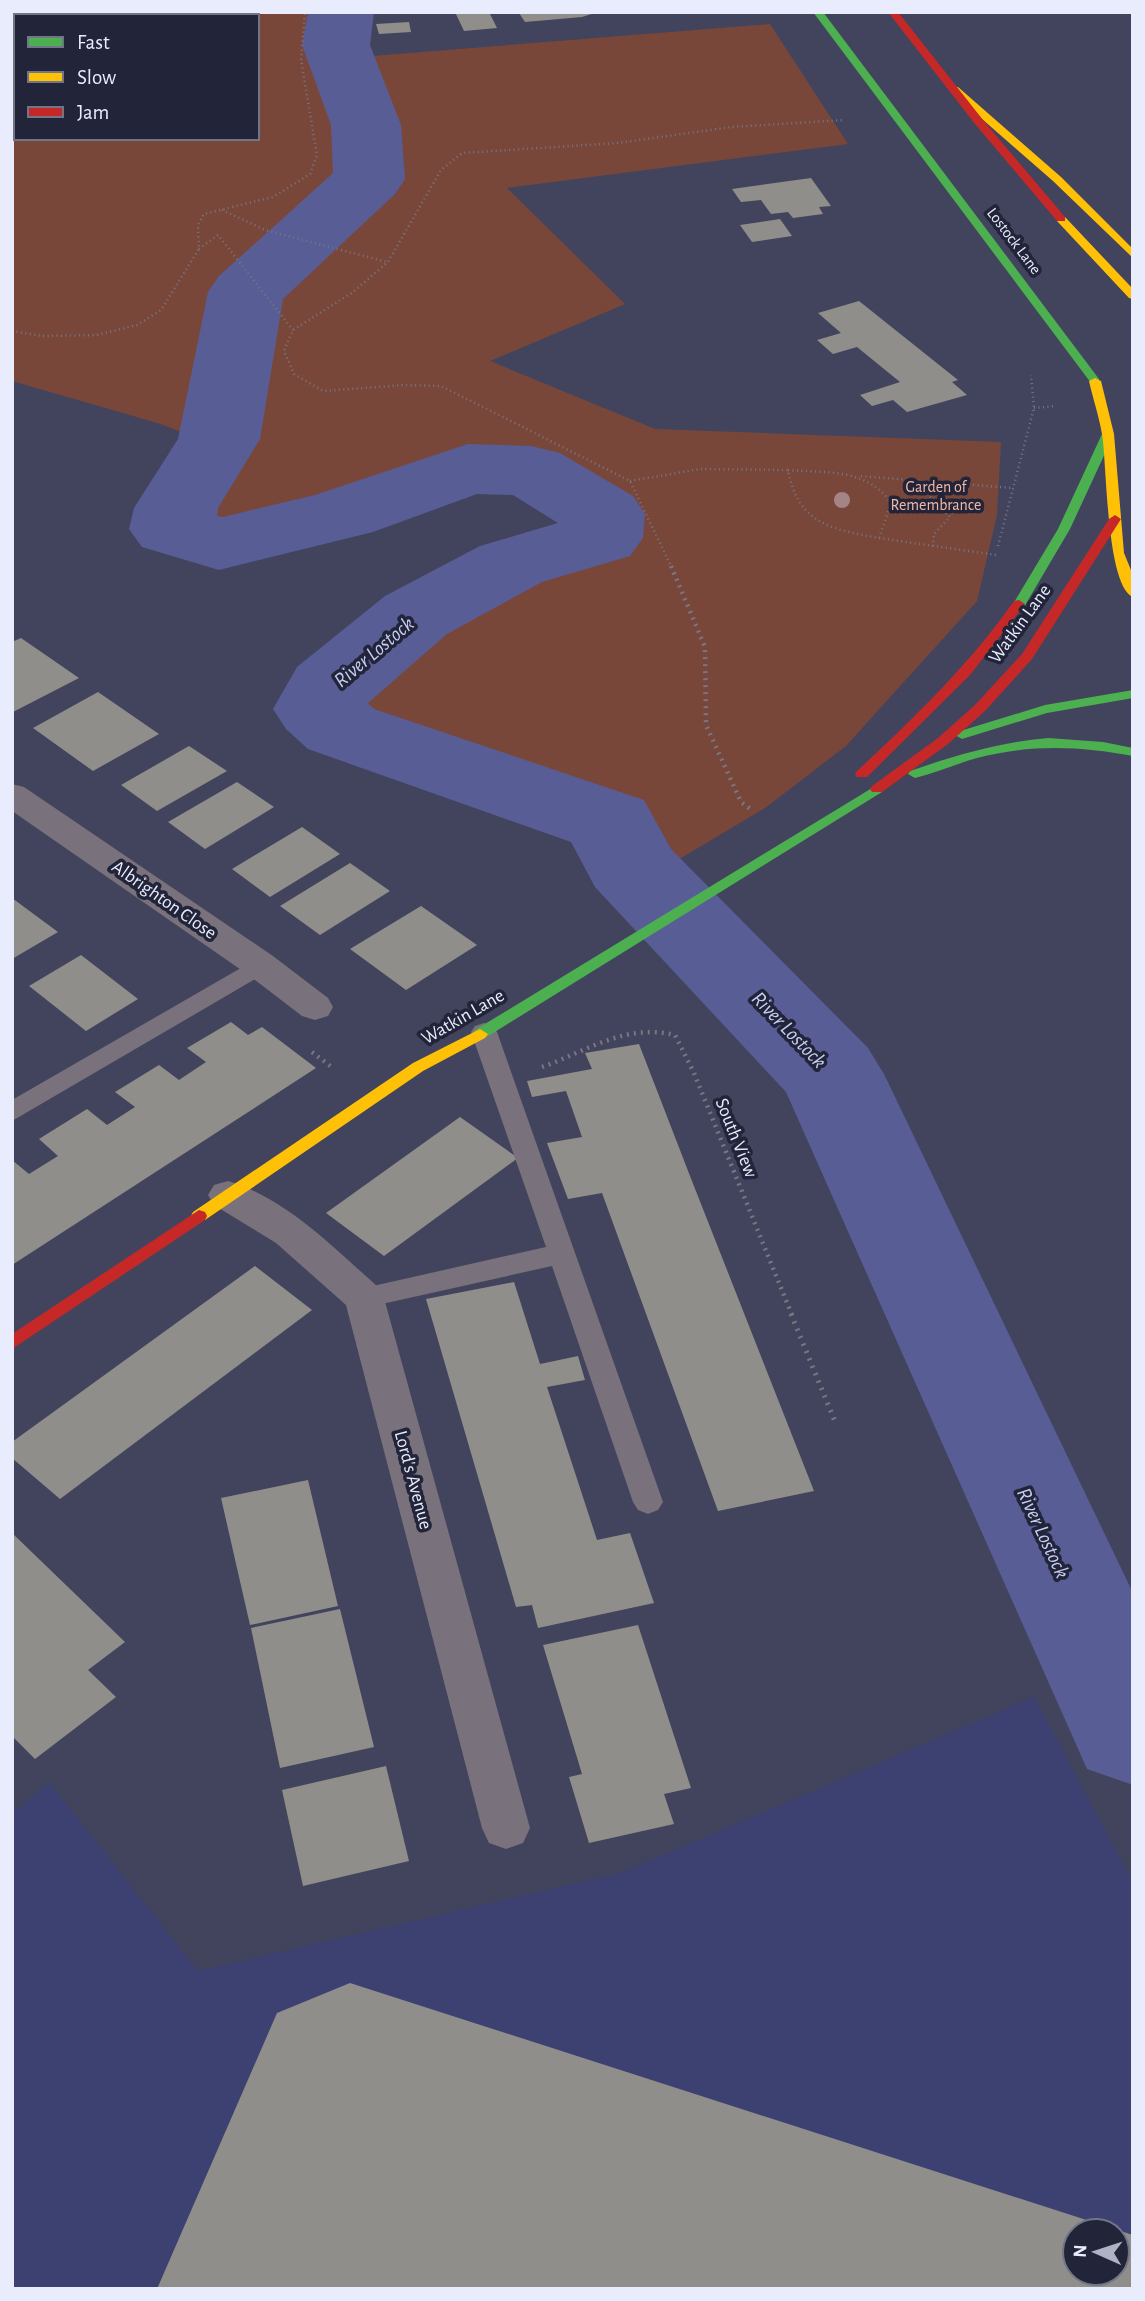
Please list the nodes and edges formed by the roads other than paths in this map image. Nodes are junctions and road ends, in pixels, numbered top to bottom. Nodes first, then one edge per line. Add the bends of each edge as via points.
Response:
1 (818, 12) edge
2 (893, 12) edge
3 (947, 83) junction
4 (1133, 255) edge
5 (1133, 296) edge
6 (1108, 435) junction
7 (1133, 497) edge
8 (1115, 519) junction
9 (1133, 593) edge
10 (1133, 694) edge
11 (943, 741) junction
12 (1133, 752) edge
13 (877, 789) junction
14 (12, 795) edge
15 (792, 841) junction
16 (260, 965) junction
17 (314, 1007) dead end
18 (484, 1032) junction
19 (12, 1112) edge
20 (228, 1195) junction
21 (561, 1254) junction
22 (364, 1298) junction
23 (12, 1343) edge
24 (648, 1502) dead end
25 (506, 1828) dead end

1 - 6 main road, Lostock Lane via 1095,382
2 - 3 main road
3 - 4 main road via 1057,179
3 - 5 main road via 1082,245
6 - 8 main road, Lostock Lane
6 - 15 main road via 1088,488 1015,608 964,678
7 - 8 main road, Watkin Lane
8 - 9 main road, Lostock Lane via 1118,553
8 - 11 main road, Watkin Lane via 1027,656 981,708
10 - 11 main road, Watkin Lane via 1045,709
11 - 13 main road, Watkin Lane
12 - 13 main road via 1091,742 1027,743 953,760
13 - 15 main road, Watkin Lane
14 - 16 street, Albrighton Close
15 - 18 main road, Watkin Lane
16 - 17 street, Albrighton Close
16 - 19 lane
18 - 20 main road, Watkin Lane via 418,1067
18 - 21 lane
20 - 22 street via 290,1233
20 - 23 main road, Watkin Lane
21 - 22 lane
21 - 24 lane
22 - 25 street, Lord's Avenue

